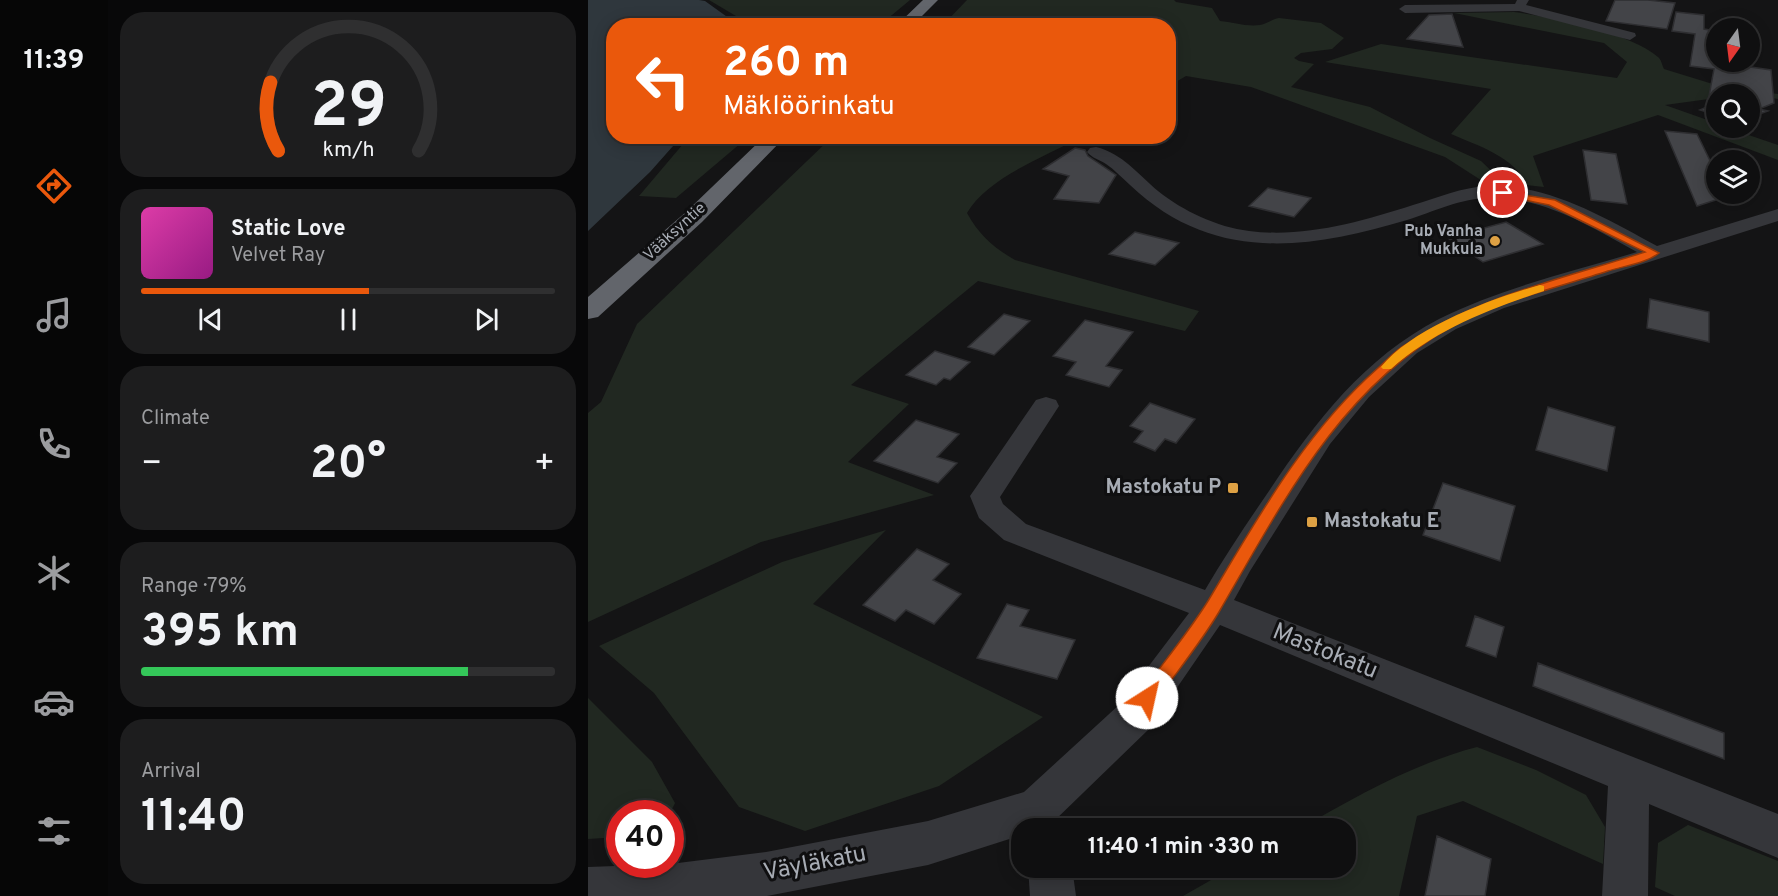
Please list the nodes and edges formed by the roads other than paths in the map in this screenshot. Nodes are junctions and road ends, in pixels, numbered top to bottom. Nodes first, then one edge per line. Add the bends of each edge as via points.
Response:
1 (932, 0) edge
2 (1521, 3) edge
3 (1404, 9) dead end
4 (912, 18) edge
5 (1630, 36) dead end
6 (769, 144) edge
7 (1096, 152) dead end
8 (1778, 215) edge
9 (1654, 253) junction
10 (588, 291) edge
11 (588, 311) edge
12 (1046, 406) dead end
13 (1212, 608) junction
14 (1629, 776) junction
15 (1038, 818) edge
16 (1011, 824) edge
17 (1778, 836) edge
18 (1051, 878) edge
19 (588, 890) edge
20 (1053, 896) edge
21 (1625, 896) edge

1 - 4 highway
2 - 3 street
2 - 5 street
6 - 10 highway, Vääksyntie
6 - 11 highway, Vääksyntie
7 - 9 street via 1109,158 1160,201 1197,221 1248,237 1318,237 1352,231 1488,192 1552,202
8 - 9 street
9 - 13 street via 1496,303 1448,324 1408,348 1360,391 1320,437
12 - 13 street, Mastokatu via 985,496 990,510 1015,532
13 - 14 street, Mastokatu
13 - 15 street via 1134,717
14 - 17 street, Mastokatu
14 - 21 street
16 - 19 street, Väyläkatu via 766,874 672,886
18 - 20 street

